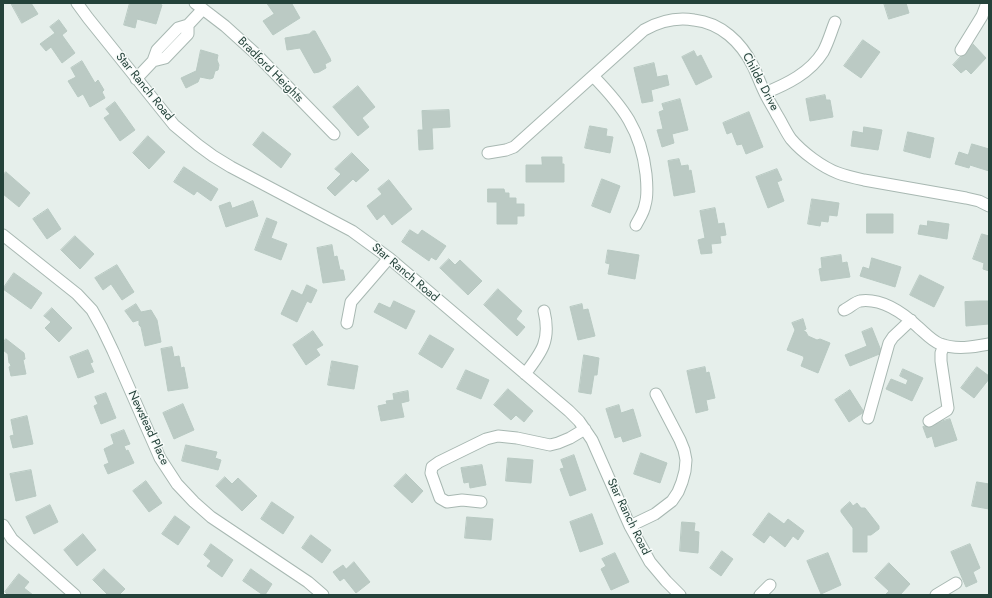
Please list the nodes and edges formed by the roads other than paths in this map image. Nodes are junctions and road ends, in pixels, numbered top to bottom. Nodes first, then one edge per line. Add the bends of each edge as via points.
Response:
1 (77, 3) edge
2 (987, 3) edge
3 (199, 6) edge
4 (835, 22) dead end
5 (961, 50) dead end
6 (593, 76) junction
7 (136, 78) junction
8 (765, 92) junction
9 (334, 134) dead end
10 (488, 154) dead end
11 (989, 206) edge
12 (636, 225) dead end
13 (3, 235) edge
14 (389, 258) junction
15 (844, 310) dead end
16 (544, 311) dead end
17 (911, 320) junction
18 (347, 323) dead end
19 (989, 344) edge
20 (944, 345) junction
21 (525, 374) junction
22 (656, 394) dead end
23 (868, 418) dead end
24 (929, 421) dead end
25 (585, 429) junction
26 (481, 502) dead end
27 (3, 524) edge
28 (630, 526) junction
29 (956, 583) dead end
30 (770, 584) dead end
31 (75, 595) edge
32 (323, 595) edge
33 (680, 595) edge
34 (760, 595) edge
35 (936, 595) edge

1 - 7 street, Star Ranch Road
2 - 5 street
3 - 7 street, Bradford Heights via 188,25 188,34 165,58 153,61
3 - 9 street, Bradford Heights via 256,54
4 - 8 street via 823,52 814,63 797,77
6 - 8 street, Childe Drive via 644,30 669,20 700,20 731,36 746,54
6 - 10 street, Childe Drive via 514,148
6 - 12 street via 621,107 638,140 645,167 646,194 645,206
7 - 14 street, Star Ranch Road via 174,125 213,156 352,230
8 - 11 street, Childe Drive via 791,138 810,157 836,172 864,180 966,198
13 - 32 street, Newstead Place via 77,294 92,310 160,458 177,484 211,517 308,582
14 - 18 street via 351,302
14 - 21 street, Star Ranch Road
15 - 17 street via 859,302 870,302 883,304
16 - 21 street via 547,328 543,349
17 - 20 street via 931,338
17 - 23 street via 889,343
19 - 20 street via 964,347
20 - 24 street via 941,361 948,408
21 - 25 street, Star Ranch Road via 579,420
22 - 28 street via 684,450 686,460 682,482 672,501 655,514
25 - 26 street via 570,438 550,444 498,436 486,439 432,467 431,473 440,498 447,502
25 - 28 street, Star Ranch Road
27 - 31 street via 12,539
28 - 33 street, Star Ranch Road via 650,562
29 - 35 street
30 - 34 street

